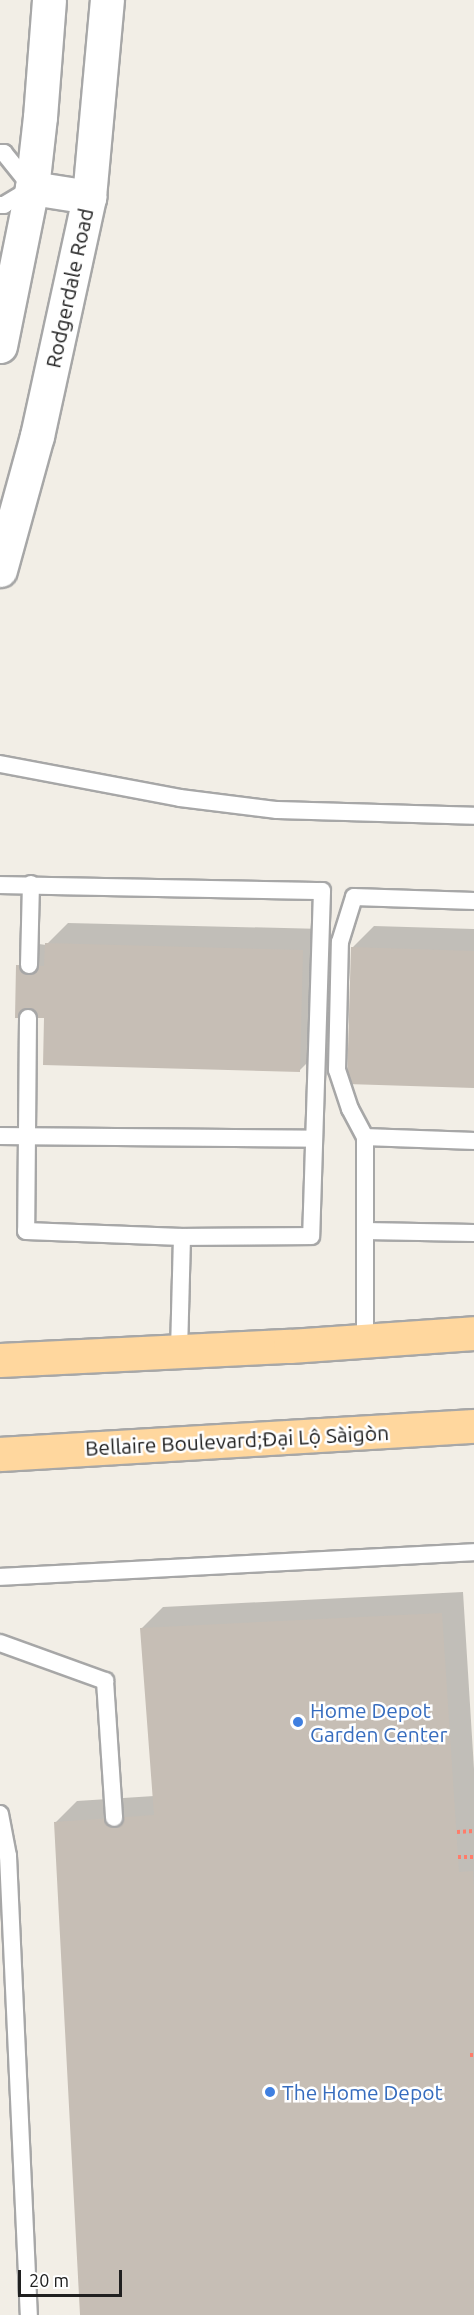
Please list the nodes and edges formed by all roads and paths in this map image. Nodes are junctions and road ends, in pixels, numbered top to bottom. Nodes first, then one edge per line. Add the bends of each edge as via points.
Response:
1 (49, 0) edge
2 (107, 0) edge
3 (0, 153) edge
4 (32, 188) junction
5 (89, 197) junction
6 (0, 205) edge
7 (0, 346) edge
8 (0, 570) edge
9 (0, 764) edge
10 (474, 816) edge
11 (31, 884) junction
12 (0, 885) edge
13 (474, 901) edge
14 (29, 965) dead end
15 (28, 1018) dead end
16 (0, 1136) edge
17 (25, 1136) junction
18 (365, 1137) junction
19 (314, 1139) junction
20 (474, 1141) edge
21 (365, 1231) junction
22 (474, 1233) edge
23 (182, 1237) junction
24 (474, 1333) edge
25 (366, 1341) junction
26 (179, 1351) junction
27 (0, 1360) edge
28 (474, 1426) edge
29 (0, 1454) edge
30 (474, 1552) edge
31 (0, 1577) edge
32 (0, 1643) edge
33 (0, 1814) edge
34 (114, 1818) dead end
35 (474, 1831) edge
36 (457, 1832) dead end
37 (458, 1857) dead end
38 (474, 1857) edge
39 (30, 2315) edge

1 - 4 street
2 - 5 street, Rodgerdale Road
3 - 4 lane
4 - 5 street
4 - 6 lane
4 - 7 street
5 - 8 street, Rodgerdale Road via 39,427
9 - 10 lane via 180,798 277,810
11 - 12 lane
11 - 14 lane
11 - 19 lane via 322,891
13 - 18 lane via 354,897 340,942 338,1070 350,1109
15 - 17 lane
16 - 17 lane
17 - 19 lane
17 - 23 lane via 26,1230
18 - 20 lane
18 - 21 lane
19 - 23 lane via 311,1236
21 - 22 lane
21 - 25 lane
23 - 26 lane
24 - 25 main road
25 - 26 main road
26 - 27 main road
28 - 29 main road, Bellaire Boulevard;Đại Lộ Sàigòn
30 - 31 lane
32 - 34 lane via 105,1681
33 - 39 lane via 8,1856
35 - 36 path
37 - 38 path

